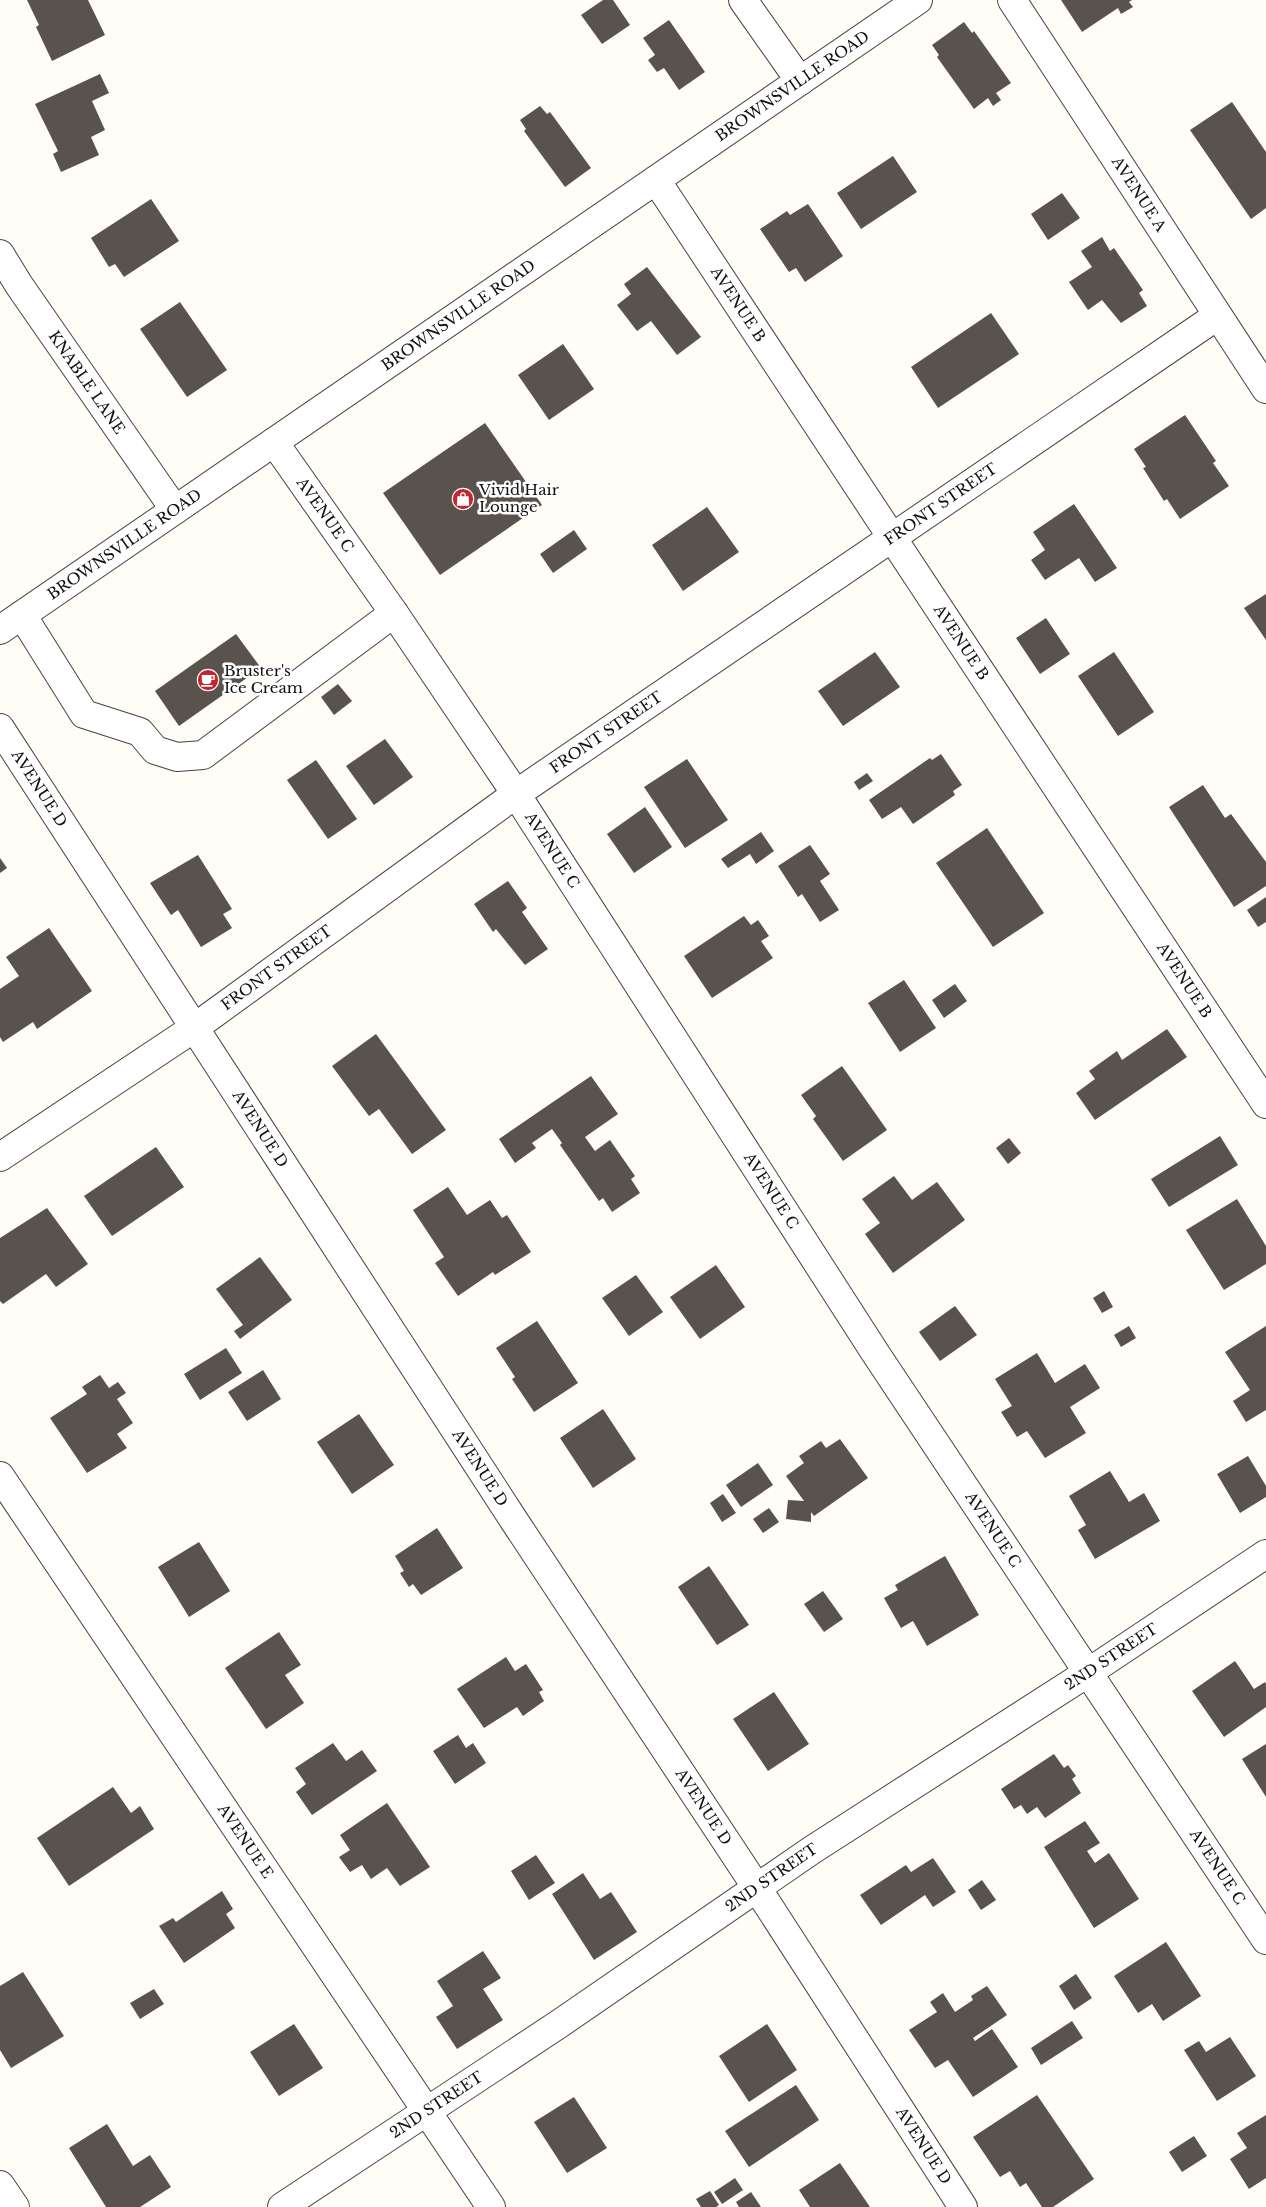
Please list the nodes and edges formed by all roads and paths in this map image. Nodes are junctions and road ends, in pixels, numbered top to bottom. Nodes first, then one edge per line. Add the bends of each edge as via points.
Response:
1 (743, 0) edge
2 (918, 0) edge
3 (1012, 0) edge
4 (800, 81) junction
5 (656, 180) junction
6 (0, 254) edge
7 (1217, 316) junction
8 (1266, 388) edge
9 (274, 442) junction
10 (174, 510) junction
11 (891, 537) junction
12 (394, 613) junction
13 (22, 615) junction
14 (0, 630) edge
15 (0, 728) edge
16 (516, 794) junction
17 (194, 1028) junction
18 (1266, 1104) edge
19 (0, 1157) edge
20 (0, 1476) edge
21 (1266, 1554) edge
22 (1089, 1672) junction
23 (757, 1888) junction
24 (1266, 1940) edge
25 (427, 2111) junction
26 (0, 2185) edge
27 (15, 2207) edge
28 (282, 2207) edge
29 (492, 2207) edge
30 (963, 2207) edge

1 - 4 street
2 - 4 street, BROWNSVILLE ROAD
3 - 7 street, AVENUE A
4 - 5 street, BROWNSVILLE ROAD
5 - 9 street, BROWNSVILLE ROAD
5 - 11 street, AVENUE B
6 - 10 street, KNABLE LANE
7 - 8 street, AVENUE A
7 - 11 street, FRONT STREET
9 - 10 street, BROWNSVILLE ROAD
9 - 12 street, AVENUE C
10 - 13 street, BROWNSVILLE ROAD
11 - 16 street, FRONT STREET
11 - 18 street, AVENUE B
12 - 13 street via 203,755 177,757 155,750 140,732 84,714
12 - 16 street, AVENUE C
13 - 14 street, BROWNSVILLE ROAD
15 - 17 street, AVENUE D
16 - 17 street, FRONT STREET
16 - 22 street, AVENUE C via 876,1354
17 - 19 street, FRONT STREET
17 - 23 street, AVENUE D via 509,1514
20 - 25 street, AVENUE E
21 - 22 street, 2ND STREET
22 - 23 street, 2ND STREET
22 - 24 street, AVENUE C
23 - 25 street, 2ND STREET
23 - 30 street, AVENUE D
25 - 28 street, 2ND STREET
25 - 29 street, AVENUE E
26 - 27 street

